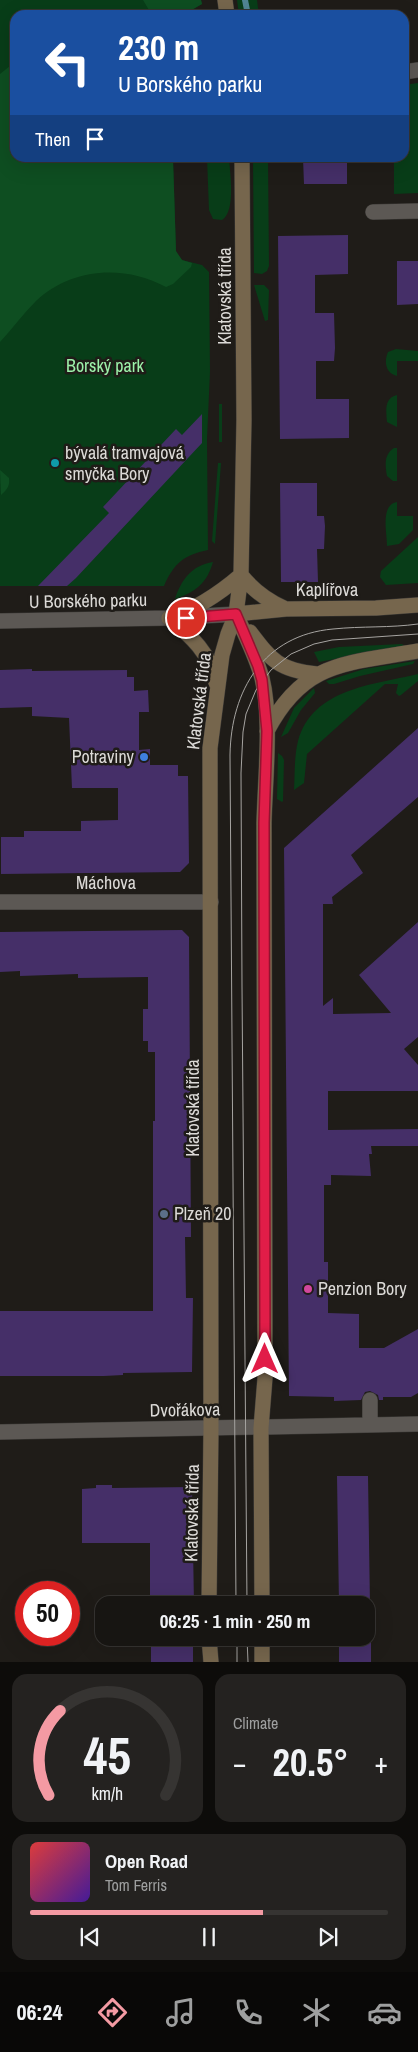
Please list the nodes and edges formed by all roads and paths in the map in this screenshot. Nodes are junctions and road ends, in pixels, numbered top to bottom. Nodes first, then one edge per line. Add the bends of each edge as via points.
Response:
1 (242, 162) edge
2 (418, 211) edge
3 (373, 212) dead end
4 (241, 575) junction
5 (418, 605) edge
6 (286, 609) junction
7 (236, 614) junction
8 (169, 618) junction
9 (0, 621) edge
10 (418, 651) edge
11 (317, 674) junction
12 (217, 697) junction
13 (267, 731) junction
14 (0, 902) edge
15 (211, 902) junction
16 (370, 1400) dead end
17 (370, 1424) junction
18 (418, 1424) edge
19 (261, 1428) junction
20 (212, 1429) junction
21 (0, 1432) edge
22 (209, 1596) edge
23 (262, 1596) edge
24 (209, 1646) edge
25 (262, 1646) edge
26 (210, 1662) edge
27 (262, 1662) edge

1 - 4 main road, Klatovská třída via 244,420
2 - 3 street
4 - 6 main road via 252,589
4 - 7 main road, Klatovská třída
4 - 8 main road via 205,602
5 - 6 main road, Kaplířova
6 - 7 main road, Kaplířova
7 - 8 street, U Borského parku
7 - 11 main road via 268,656 278,664 296,672
7 - 12 main road, Klatovská třída via 222,655
7 - 13 main road via 262,680
8 - 9 street, U Borského parku
8 - 12 main road via 208,659
10 - 11 main road
11 - 13 main road via 287,699
12 - 15 main road, Klatovská třída via 210,748
13 - 19 main road via 264,823 265,1378
14 - 15 street, Máchova
15 - 20 main road, Klatovská třída
16 - 17 street
17 - 18 street, Dvořákova
17 - 19 street, Dvořákova
19 - 20 street, Dvořákova
19 - 23 main road
20 - 21 street, Dvořákova
20 - 22 main road, Klatovská třída
24 - 26 main road
25 - 27 main road

